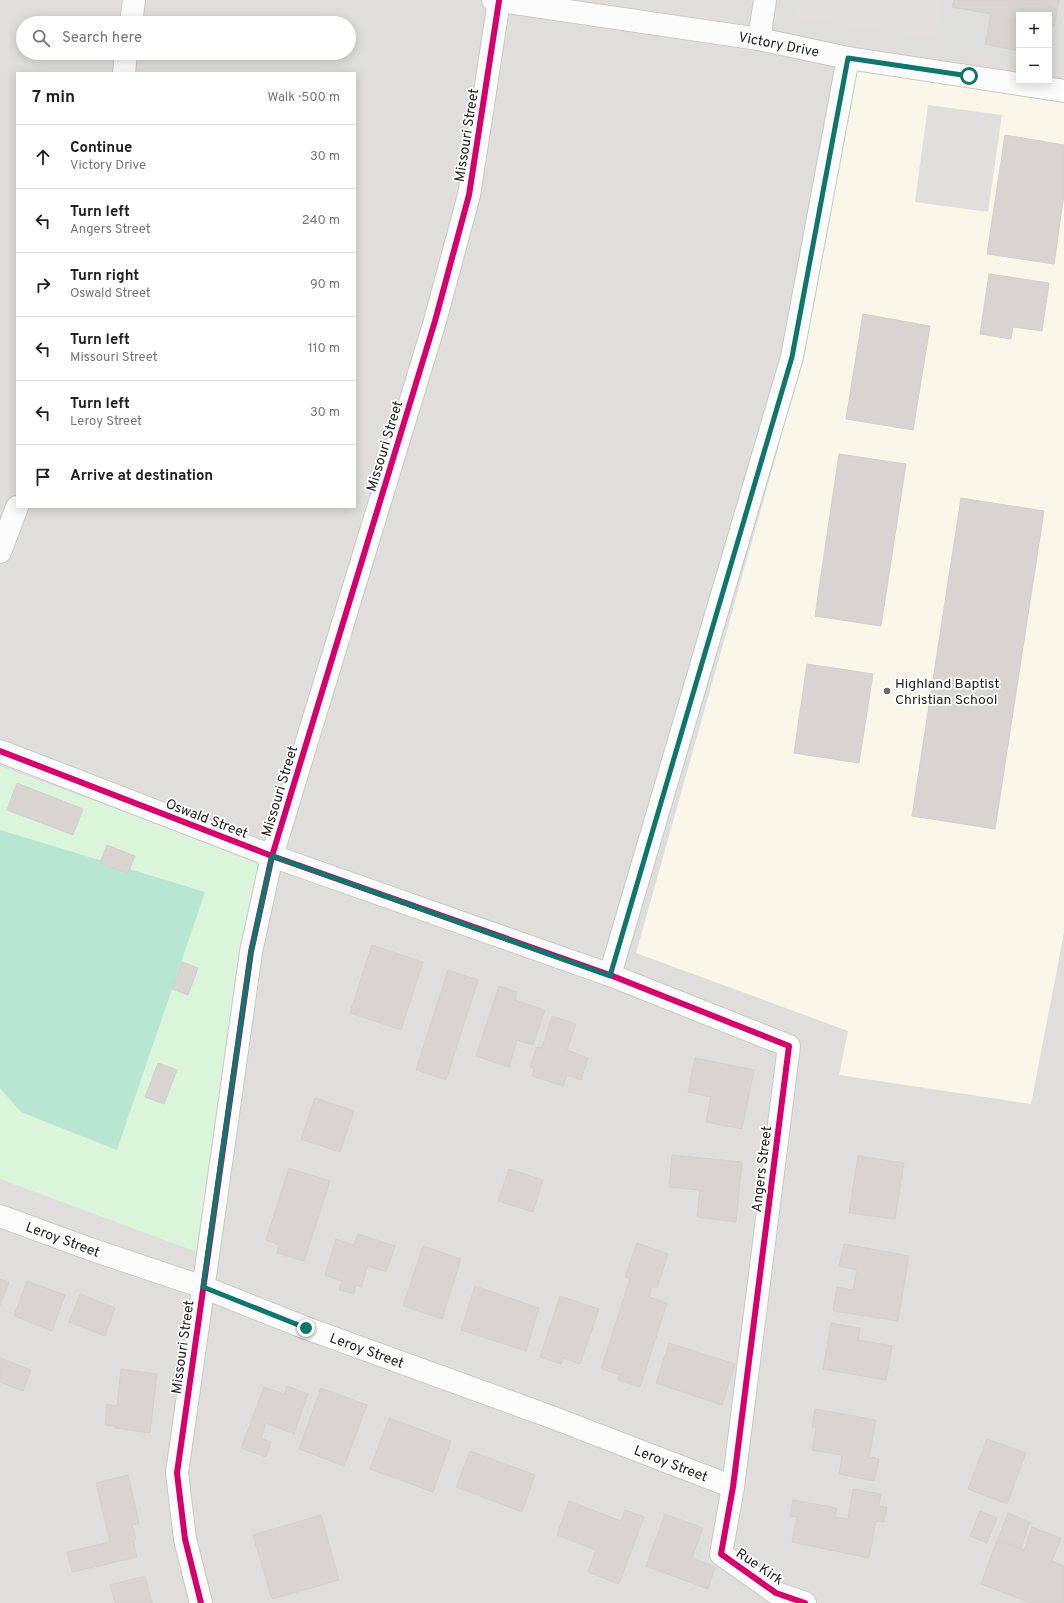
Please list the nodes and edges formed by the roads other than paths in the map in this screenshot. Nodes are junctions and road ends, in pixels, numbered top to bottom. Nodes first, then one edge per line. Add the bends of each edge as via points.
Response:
1 (134, 0) edge
2 (496, 0) edge
3 (765, 0) edge
4 (132, 16) edge
5 (759, 39) junction
6 (848, 58) junction
7 (125, 60) edge
8 (124, 72) edge
9 (1064, 91) edge
10 (17, 508) edge
11 (0, 552) edge
12 (0, 751) edge
13 (272, 856) junction
14 (610, 976) junction
15 (0, 1216) edge
16 (203, 1287) junction
17 (733, 1487) junction
18 (201, 1603) edge
19 (805, 1603) edge

1 - 4 street
2 - 5 street, Victory Drive
2 - 13 street, Missouri Street via 469,196 435,321
3 - 5 street
5 - 6 street, Victory Drive
6 - 9 street, Victory Drive
6 - 14 street via 792,357
7 - 8 street
10 - 11 street
12 - 13 street, Oswald Street
13 - 14 street, Oswald Street
13 - 16 street, Missouri Street via 251,952
14 - 17 street, Angers Street via 789,1046
15 - 16 street, Leroy Street
16 - 17 street, Leroy Street
16 - 18 street, Missouri Street via 177,1473 185,1539
17 - 19 street, Rue Kirk via 721,1554 776,1593

